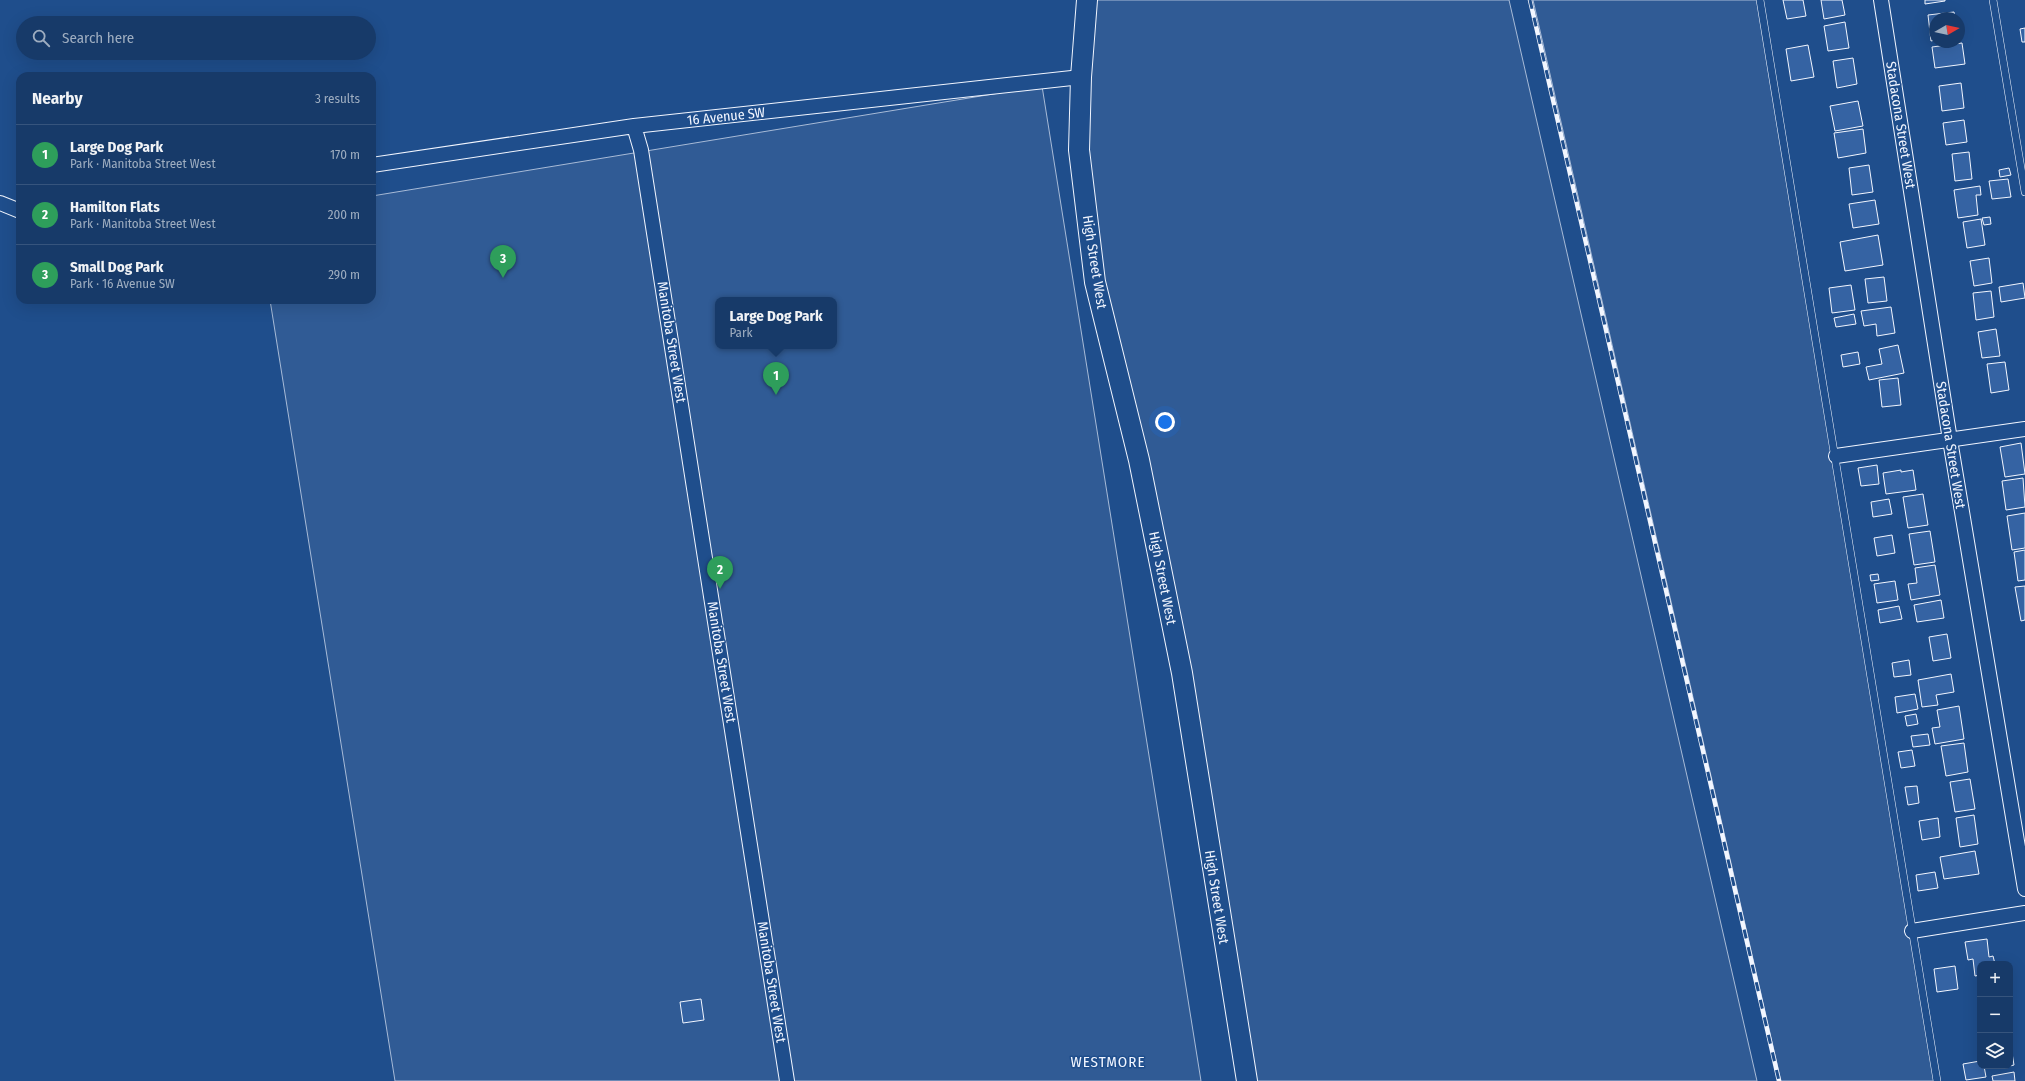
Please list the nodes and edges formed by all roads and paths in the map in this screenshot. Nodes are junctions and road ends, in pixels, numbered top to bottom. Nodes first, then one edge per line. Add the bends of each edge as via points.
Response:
1 (1087, 0) edge
2 (1760, 0) edge
3 (1881, 0) edge
4 (1993, 0) edge
5 (1081, 77) junction
6 (634, 126) junction
7 (376, 164) edge
8 (2025, 192) edge
9 (0, 203) edge
10 (16, 209) edge
11 (2025, 429) edge
12 (1950, 440) junction
13 (1836, 456) junction
14 (2025, 889) edge
15 (2025, 913) edge
16 (1912, 931) junction
17 (787, 1081) edge
18 (1247, 1081) edge
19 (1937, 1081) edge

1 - 5 main road, High Street West
2 - 13 lane
3 - 12 street, Stadacona Street West
4 - 8 lane
5 - 6 street, 16 Avenue SW
5 - 18 main road, High Street West via 1079,150 1095,282 1139,460 1182,673
6 - 7 street, 16 Avenue SW
6 - 17 street, Manitoba Street West via 643,156
9 - 10 street
11 - 12 street
12 - 13 street
12 - 14 street, Stadacona Street West
13 - 16 lane
15 - 16 street
16 - 19 lane

